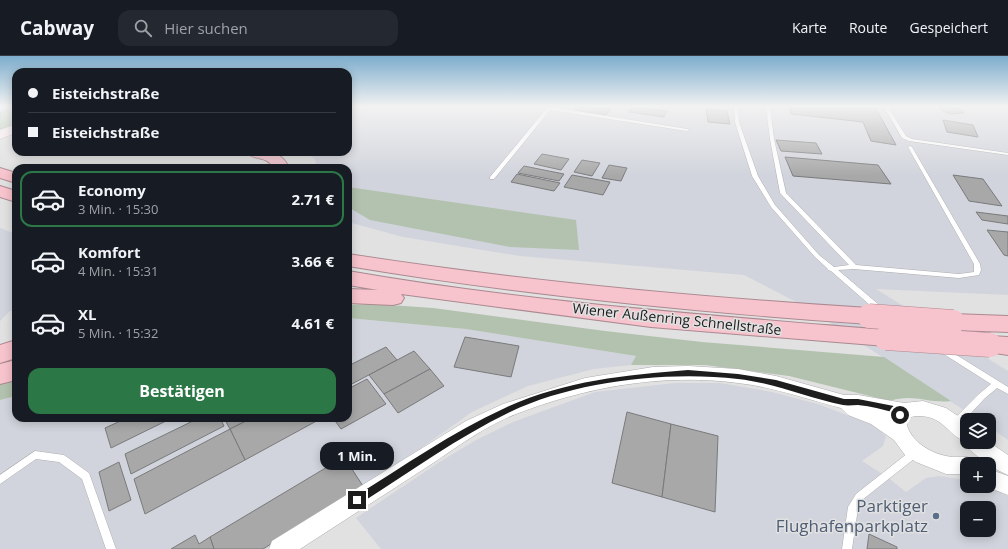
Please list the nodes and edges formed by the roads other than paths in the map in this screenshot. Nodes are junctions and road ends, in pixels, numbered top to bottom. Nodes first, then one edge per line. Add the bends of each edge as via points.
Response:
1 (11, 130) edge
2 (532, 130) edge
3 (739, 130) edge
4 (771, 130) edge
5 (900, 130) edge
6 (12, 133) edge
7 (0, 135) edge
8 (910, 147) dead end
9 (1008, 154) edge
10 (269, 156) edge
11 (288, 164) edge
12 (0, 173) edge
13 (12, 177) edge
14 (492, 178) dead end
15 (0, 191) edge
16 (12, 196) edge
17 (352, 246) edge
18 (352, 261) edge
19 (854, 267) junction
20 (830, 269) junction
21 (446, 275) junction
22 (352, 279) edge
23 (352, 296) edge
24 (494, 299) junction
25 (1008, 324) edge
26 (999, 345) edge
27 (12, 350) edge
28 (0, 354) edge
29 (12, 371) edge
30 (0, 374) edge
31 (997, 384) junction
32 (1008, 391) edge
33 (844, 402) junction
34 (904, 411) junction
35 (971, 413) edge
36 (960, 427) edge
37 (901, 435) junction
38 (983, 449) edge
39 (916, 452) junction
40 (960, 466) edge
41 (1008, 466) edge
42 (0, 480) edge
43 (996, 481) edge
44 (1008, 486) edge
45 (111, 549) edge
46 (280, 549) edge
47 (846, 549) edge

1 - 7 main road
2 - 14 lane
3 - 20 lane via 746,153 762,189 789,225
4 - 19 lane via 783,194
5 - 9 lane via 904,137 910,140
6 - 7 main road
8 - 19 lane via 977,264 978,270 976,274 959,276
10 - 11 highway via 280,163
12 - 13 highway
15 - 16 highway
17 - 21 highway via 400,260 431,265
18 - 21 highway, Wiener Außenring Schnellstraße
19 - 20 lane
20 - 31 lane via 911,330
21 - 25 highway, Wiener Außenring Schnellstraße, bridge via 760,309
22 - 24 highway, Wiener Außenring Schnellstraße
23 - 24 highway via 454,303
24 - 26 highway, Wiener Außenring Schnellstraße, bridge via 651,319
27 - 28 highway
29 - 30 highway
31 - 32 lane
31 - 35 lane via 982,396
33 - 34 street via 858,402
33 - 37 street via 854,410 878,419
33 - 46 street via 776,383 738,376 688,373 622,378 563,390 509,409 474,427
34 - 36 street via 928,410
34 - 37 street via 897,420
37 - 39 street
38 - 41 street
39 - 40 street via 927,459
39 - 47 lane via 859,497 853,507
42 - 45 lane via 35,455 61,458 86,476
43 - 44 street

